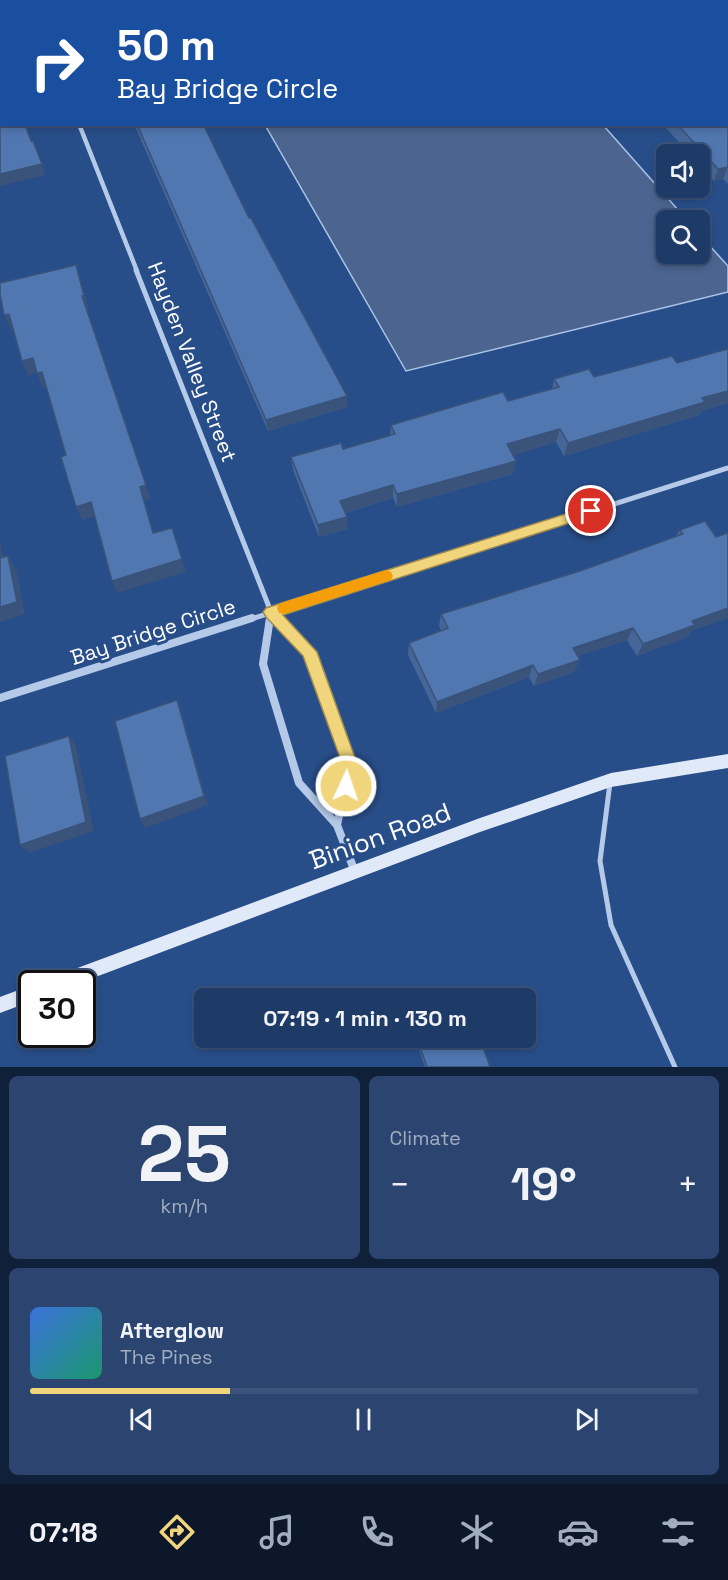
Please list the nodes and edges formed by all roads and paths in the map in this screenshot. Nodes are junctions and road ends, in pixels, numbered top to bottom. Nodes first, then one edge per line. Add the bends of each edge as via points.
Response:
1 (80, 126) edge
2 (728, 468) edge
3 (271, 612) junction
4 (0, 698) edge
5 (728, 761) edge
6 (611, 780) junction
7 (337, 825) junction
8 (355, 872) junction
9 (93, 970) edge
10 (18, 998) edge
11 (0, 1005) edge
12 (675, 1067) edge

1 - 3 street, Hayden Valley Street
2 - 3 street, Bay Bridge Circle
3 - 4 street, Bay Bridge Circle
3 - 7 street via 263,664 299,783
3 - 7 street, Hayden Valley Street via 309,652 350,766
5 - 6 main road, Binion Road
6 - 8 main road, Binion Road
6 - 12 lane via 600,861 611,925
7 - 8 street
8 - 9 main road, Binion Road
10 - 11 main road

